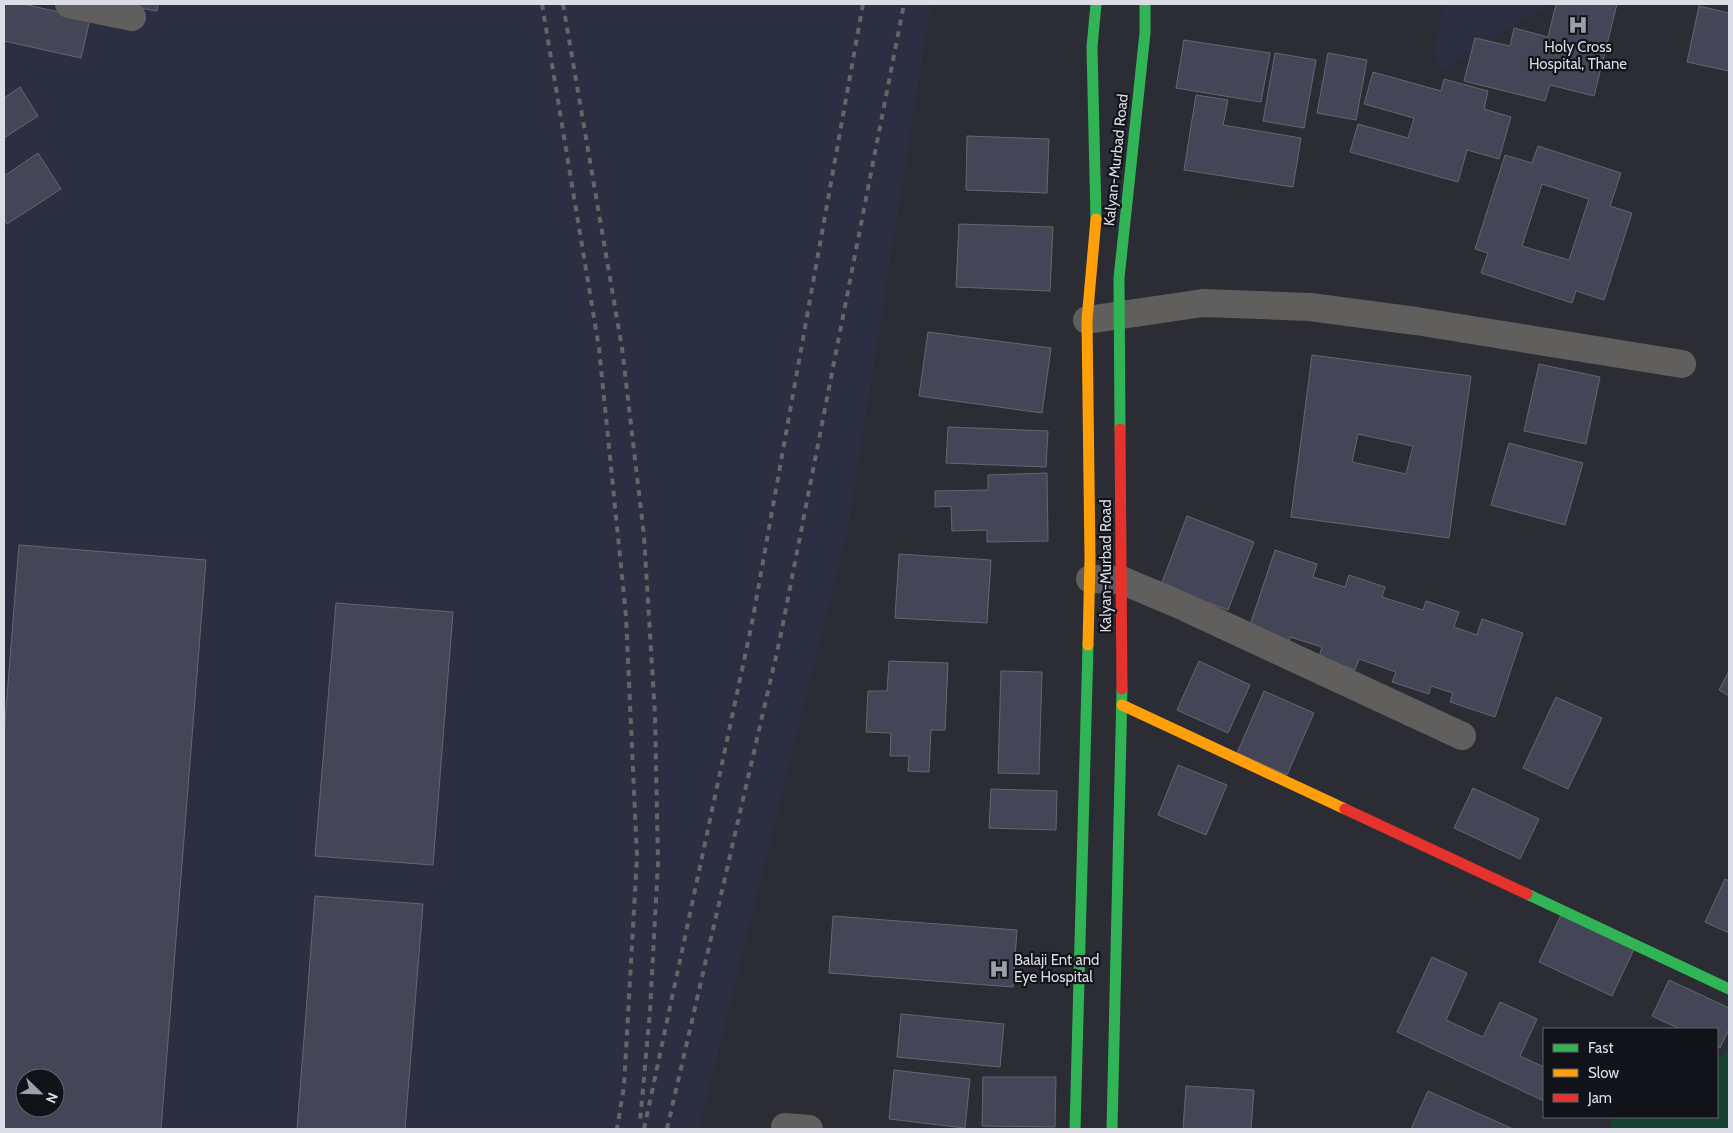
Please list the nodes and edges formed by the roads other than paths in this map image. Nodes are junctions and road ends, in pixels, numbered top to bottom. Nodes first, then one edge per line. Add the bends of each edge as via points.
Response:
1 (69, 4) edge
2 (1096, 4) edge
3 (1145, 4) edge
4 (132, 17) dead end
5 (1120, 315) junction
6 (1087, 320) junction
7 (1682, 364) dead end
8 (1090, 579) junction
9 (1121, 580) junction
10 (1122, 705) junction
11 (1462, 736) dead end
12 (1729, 989) edge
13 (1075, 1129) edge
14 (1112, 1129) edge

1 - 4 street
2 - 6 main road, Kalyan-Murbad Road via 1092,47 1096,223
3 - 5 main road, Kalyan-Murbad Road via 1145,33 1119,278
5 - 6 street
5 - 7 street via 1203,303 1310,307
5 - 9 main road, Kalyan-Murbad Road
6 - 8 main road, Kalyan-Murbad Road
8 - 9 street
8 - 13 main road, Kalyan-Murbad Road
9 - 10 main road, Kalyan-Murbad Road
9 - 11 street
10 - 12 main road
10 - 14 main road, Kalyan-Murbad Road

